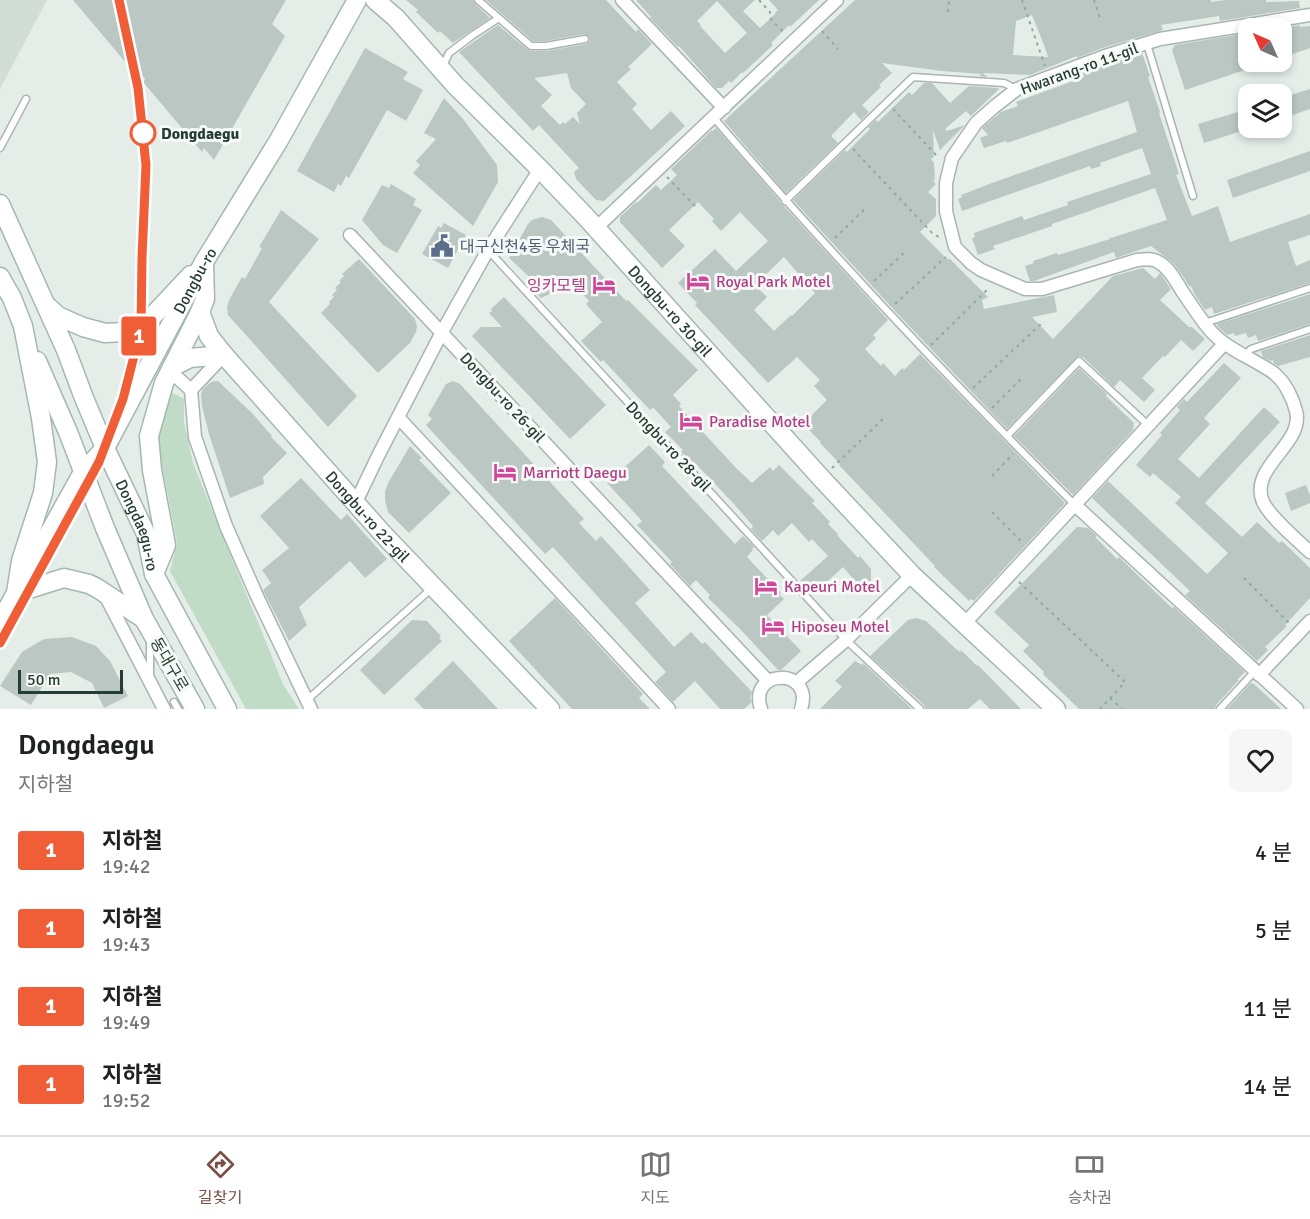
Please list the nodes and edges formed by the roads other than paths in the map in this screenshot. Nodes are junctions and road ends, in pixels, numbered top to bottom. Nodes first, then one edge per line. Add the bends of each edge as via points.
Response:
1 (357, 0) edge
2 (375, 0) edge
3 (478, 0) edge
4 (622, 0) edge
5 (837, 0) edge
6 (1310, 15) edge
7 (499, 18) junction
8 (585, 39) dead end
9 (1147, 43) junction
10 (441, 70) junction
11 (1017, 89) junction
12 (26, 99) dead end
13 (724, 108) junction
14 (713, 117) junction
15 (0, 148) edge
16 (540, 168) junction
17 (1193, 195) dead end
18 (786, 201) junction
19 (0, 204) edge
20 (596, 228) junction
21 (350, 235) dead end
22 (488, 250) junction
23 (204, 262) junction
24 (0, 277) edge
25 (1310, 288) edge
26 (44, 303) junction
27 (200, 312) junction
28 (1205, 324) junction
29 (23, 326) junction
30 (1310, 329) edge
31 (442, 332) junction
32 (1224, 344) junction
33 (224, 355) junction
34 (1245, 355) junction
35 (171, 369) junction
36 (191, 390) junction
37 (398, 417) junction
38 (1148, 425) junction
39 (1007, 436) junction
40 (105, 448) junction
41 (83, 472) junction
42 (356, 502) junction
43 (1075, 505) junction
44 (1310, 552) edge
45 (154, 574) junction
46 (912, 574) junction
47 (434, 586) junction
48 (103, 591) junction
49 (16, 593) junction
50 (1310, 621) edge
51 (0, 622) edge
52 (965, 623) junction
53 (147, 624) junction
54 (846, 640) junction
55 (1257, 673) junction
56 (150, 681) junction
57 (768, 681) junction
58 (796, 683) junction
59 (309, 705) edge
60 (169, 706) edge
61 (178, 709) edge
62 (195, 709) edge
63 (227, 709) edge
64 (550, 709) edge
65 (669, 709) edge
66 (761, 709) edge
67 (801, 709) edge
68 (920, 709) edge
69 (1056, 709) edge
70 (1220, 709) edge
71 (1297, 709) edge

1 - 23 main road, Dongbu-ro via 279,140
2 - 10 main road, Dongbu-ro 30-gil
3 - 7 lane
4 - 13 street
5 - 13 street
6 - 9 street, Hwarang-ro 11-gil
7 - 8 lane via 531,46
7 - 10 lane via 449,52
9 - 11 street, Hwarang-ro 11-gil
9 - 17 lane
10 - 16 main road, Dongbu-ro 30-gil
11 - 18 lane via 1004,83 913,77
11 - 28 street, Hwarang-ro 11-gil via 976,123 952,158 946,183 946,211 956,247 981,270 1025,289 1041,290 1151,259 1170,272
12 - 15 lane
13 - 14 street
14 - 18 lane
14 - 20 street
16 - 20 main road, Dongbu-ro 30-gil
16 - 22 street
18 - 39 lane
19 - 26 main road, Dongdaegu-ro
20 - 46 main road, Dongbu-ro 30-gil
21 - 31 street, Dongbu-ro 26-gil
22 - 31 street
22 - 54 lane, Dongbu-ro 28-gil
23 - 26 main road via 147,322 124,332 105,333 83,327 58,316
23 - 27 main road via 205,299
23 - 40 main road, Dongbu-ro
24 - 29 main road
25 - 28 lane
26 - 40 main road, Dongdaegu-ro
27 - 33 main road, Dongbu-ro 22-gil via 209,336
27 - 35 main road
28 - 32 street
29 - 41 main road, 동대구로
29 - 49 main road via 47,462 43,493 21,561
30 - 34 lane via 1251,349
31 - 37 street
31 - 57 street, Dongbu-ro 26-gil
32 - 34 street
32 - 38 street
33 - 35 main road via 190,358
33 - 36 street
33 - 42 main road, Dongbu-ro 22-gil
34 - 44 street via 1276,374 1297,414 1291,438 1264,476 1261,495 1268,510
35 - 36 street
35 - 45 main road via 148,436 166,545
36 - 59 street via 195,437 225,526
37 - 42 street
37 - 65 street
38 - 39 lane via 1079,361
38 - 43 street
39 - 43 lane
40 - 41 main road, Dongbu-ro
40 - 45 main road, Dongdaegu-ro via 146,534
41 - 49 main road, Dongbu-ro
41 - 53 main road, 동대구로
42 - 47 main road, Dongbu-ro 22-gil
43 - 52 street
43 - 55 street
45 - 63 main road, Dongdaegu-ro
46 - 52 main road, Dongbu-ro 30-gil
46 - 54 street
47 - 59 lane
47 - 64 main road, Dongbu-ro 22-gil
48 - 49 main road via 64,578
48 - 53 main road
48 - 56 street
49 - 51 main road, Dongbu-ro
50 - 55 street
52 - 69 main road, Dongbu-ro 30-gil
53 - 56 lane
53 - 62 main road, 동대구로
54 - 58 street
54 - 68 lane, Dongbu-ro 28-gil
55 - 70 lane
55 - 71 street
56 - 60 street
57 - 58 street via 782,677
57 - 66 street via 760,693
58 - 67 street via 803,695
60 - 61 lane

